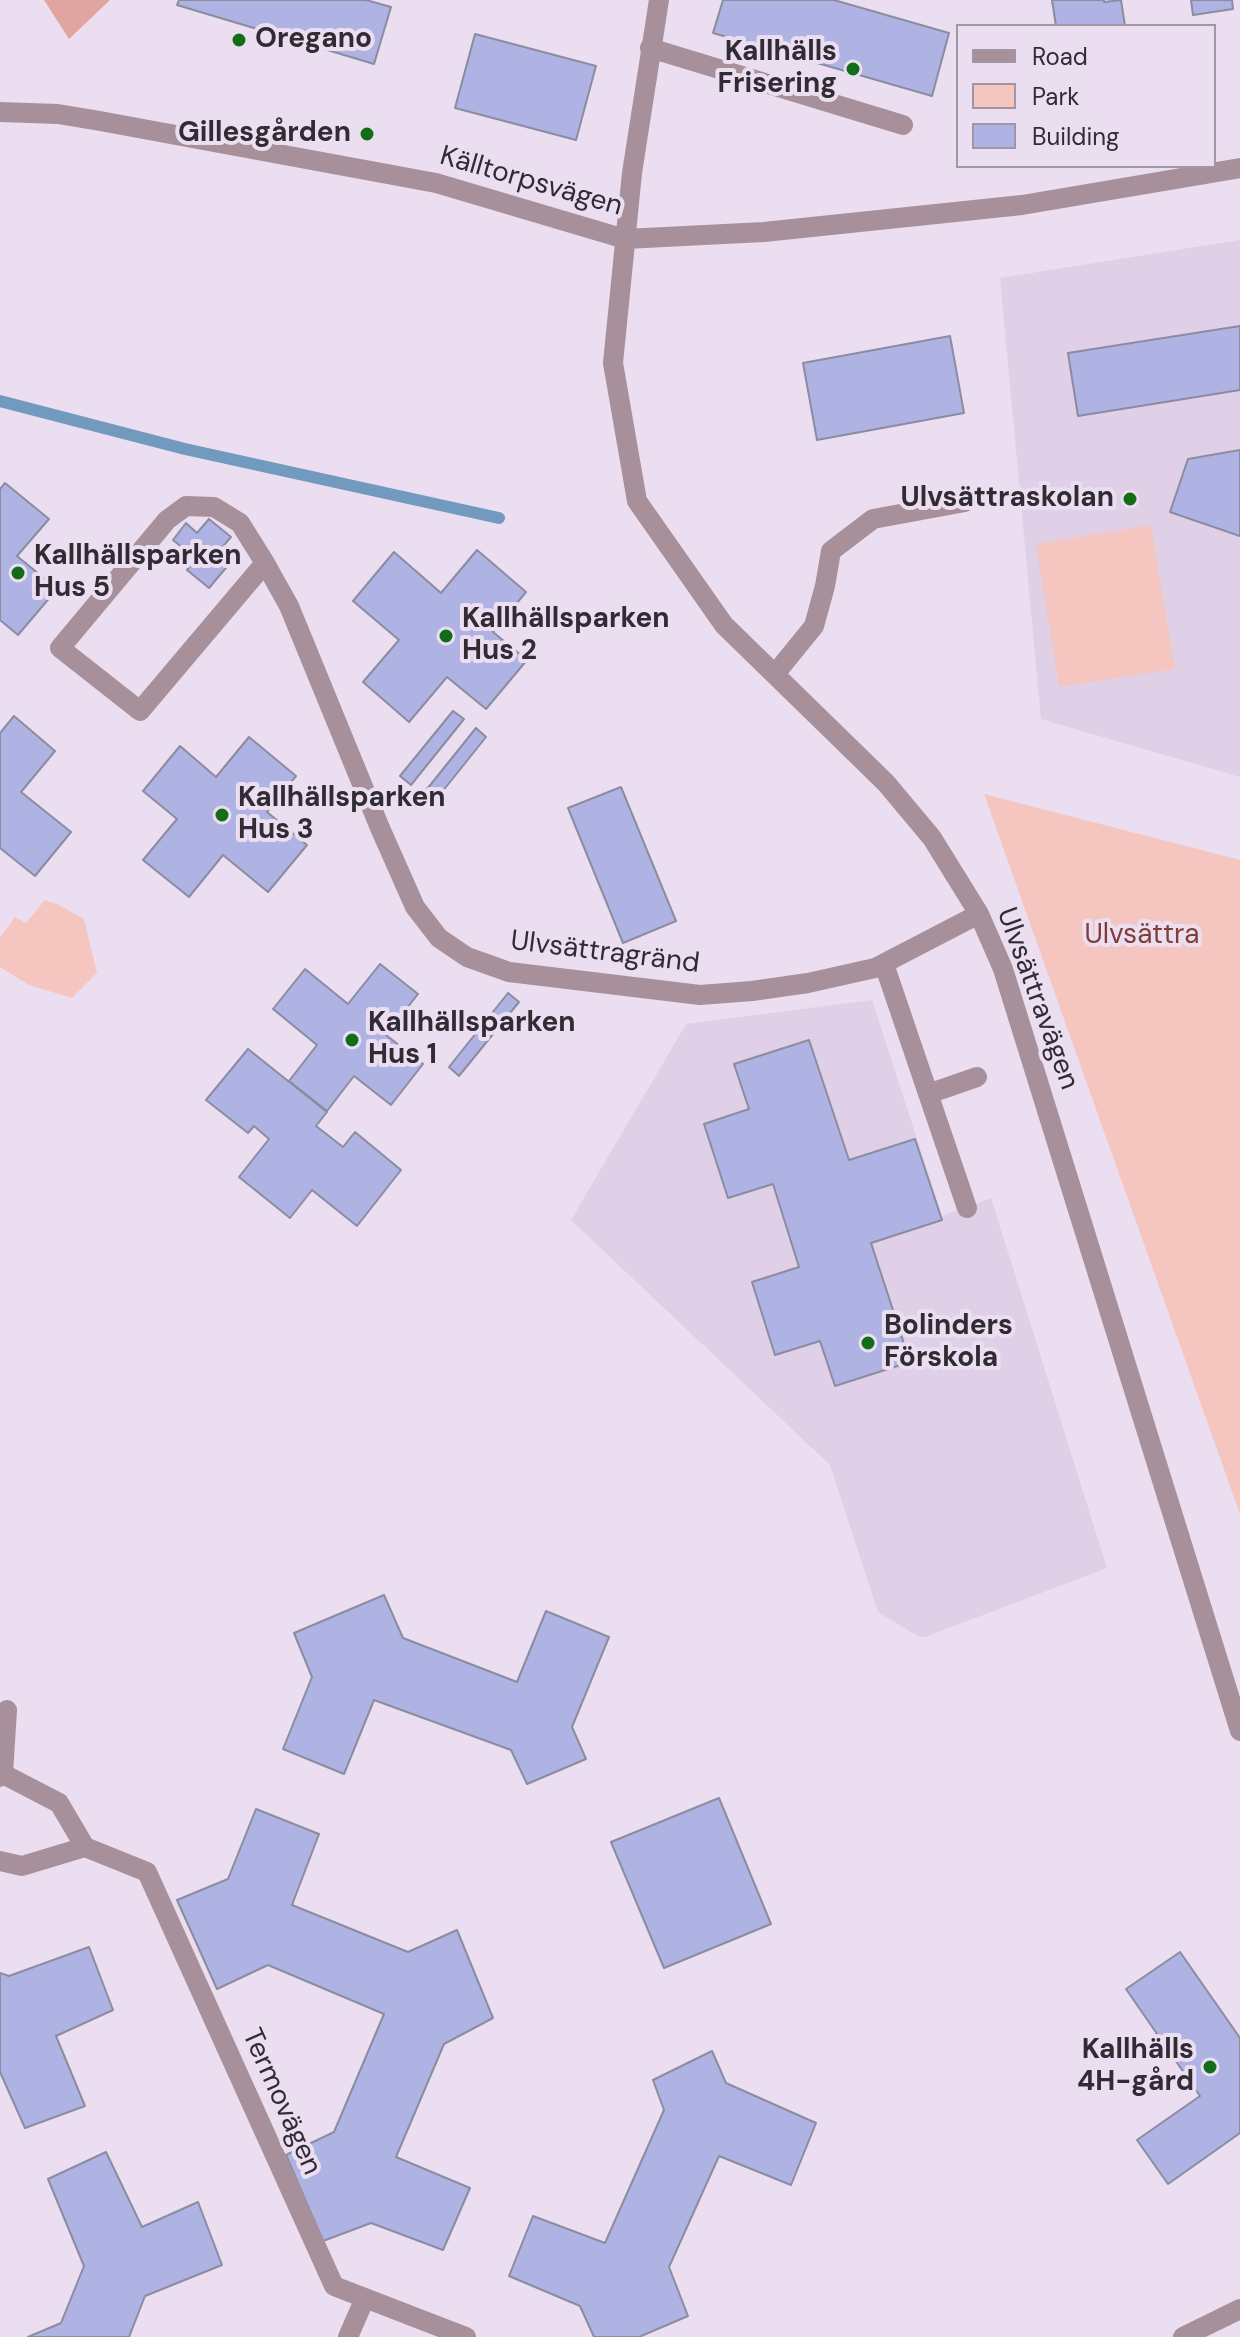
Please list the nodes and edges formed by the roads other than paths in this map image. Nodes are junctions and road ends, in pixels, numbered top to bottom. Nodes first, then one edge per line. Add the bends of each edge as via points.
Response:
1 (659, 0) edge
2 (650, 48) junction
3 (0, 112) edge
4 (903, 125) dead end
5 (1240, 168) edge
6 (625, 239) junction
7 (965, 502) dead end
8 (265, 563) junction
9 (775, 674) junction
10 (979, 914) junction
11 (884, 964) junction
12 (977, 1077) dead end
13 (928, 1094) junction
14 (967, 1208) dead end
15 (7, 1710) dead end
16 (1240, 1731) edge
17 (1, 1776) edge
18 (85, 1847) junction
19 (0, 1861) edge
20 (365, 2298) junction
21 (1240, 2309) edge
22 (348, 2337) edge
23 (464, 2337) edge
24 (1183, 2337) edge

1 - 2 street, Ulvsättravägen
2 - 4 street
2 - 6 street, Ulvsättravägen
3 - 6 street, Källtorpsvägen via 58,114 436,183
5 - 6 street, Källtorpsvägen via 1022,205 764,232
6 - 9 street, Ulvsättravägen via 613,363 637,501 724,625
7 - 9 street via 873,519 831,551 814,626
8 - 8 street, Ulvsättragränd via 140,711 60,648 167,520 186,506 214,507 240,523
8 - 11 street, Ulvsättragränd via 289,606 415,907 439,938 467,957 509,972 700,995 808,983
9 - 10 street, Ulvsättravägen via 886,783 932,838
10 - 11 street, Ulvsättragränd
10 - 16 street, Ulvsättravägen via 1003,969
11 - 13 street
12 - 13 street
13 - 14 street
15 - 17 street
17 - 18 street via 59,1803
18 - 19 street via 22,1866
18 - 20 street, Termovägen via 147,1872 334,2286
20 - 22 street
20 - 23 street, Termovägen
21 - 24 street

